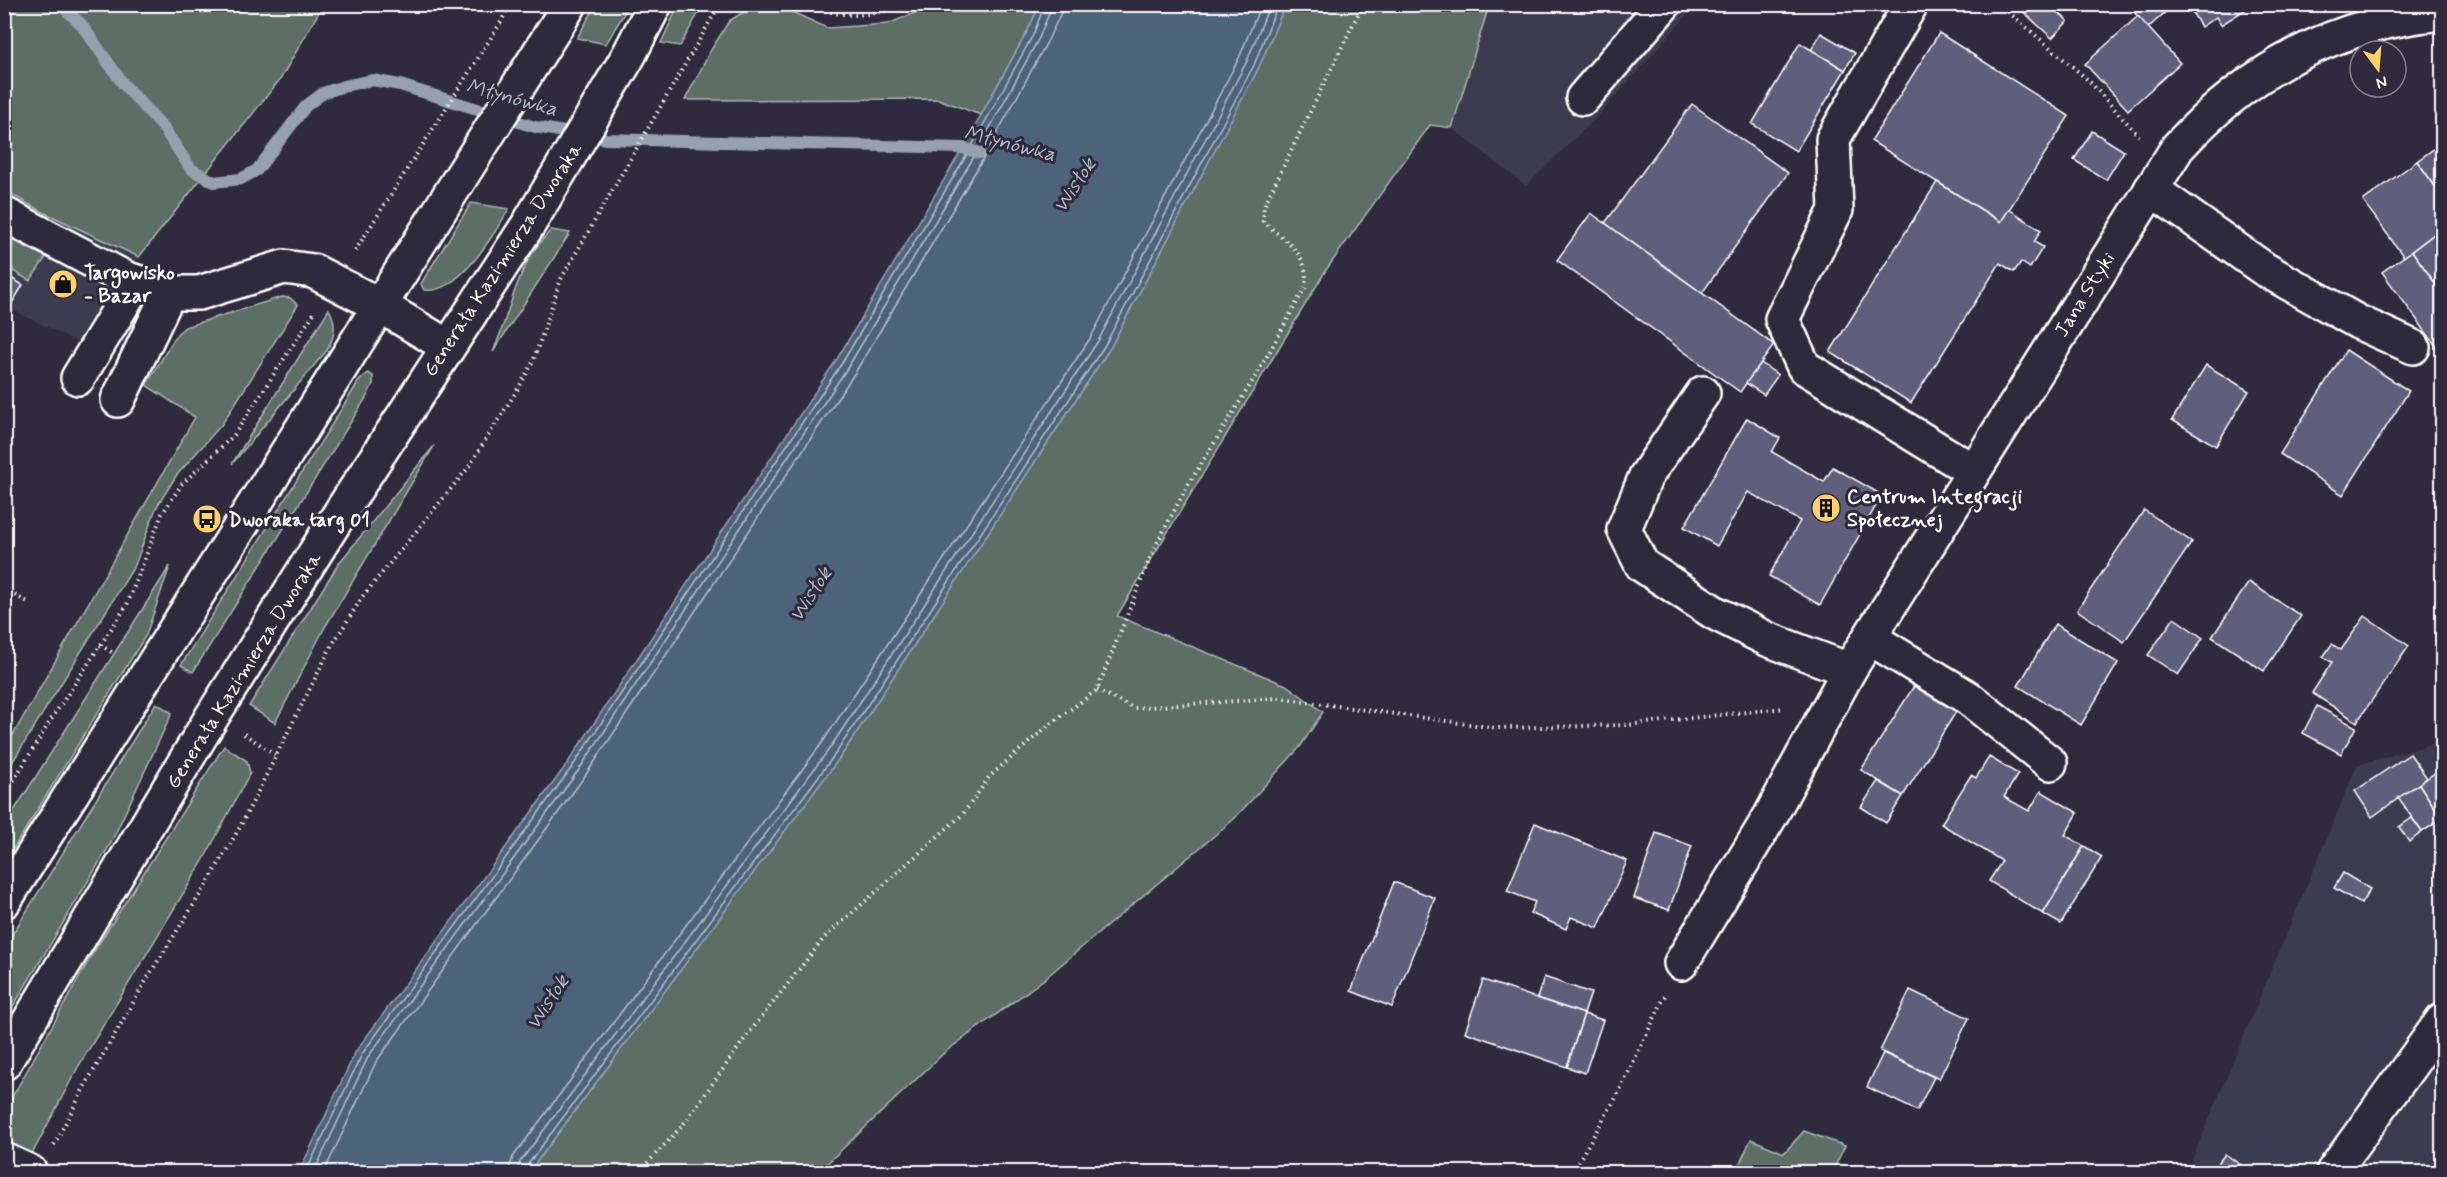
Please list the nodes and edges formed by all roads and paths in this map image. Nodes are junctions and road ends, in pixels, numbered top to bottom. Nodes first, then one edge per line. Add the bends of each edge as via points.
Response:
1 (510, 4) edge
2 (570, 4) edge
3 (655, 4) edge
4 (720, 4) edge
5 (727, 4) edge
6 (808, 4) edge
7 (903, 4) edge
8 (1363, 4) edge
9 (1664, 4) edge
10 (1911, 4) edge
11 (1999, 4) edge
12 (717, 10) junction
13 (2442, 14) edge
14 (1582, 98) dead end
15 (2158, 177) junction
16 (4, 214) edge
17 (136, 282) junction
18 (335, 282) junction
19 (169, 293) junction
20 (381, 306) junction
21 (447, 346) junction
22 (2413, 347) dead end
23 (78, 378) dead end
24 (1703, 393) dead end
25 (118, 400) dead end
26 (1973, 471) junction
27 (4, 590) edge
28 (30, 603) dead end
29 (1870, 638) junction
30 (1850, 670) junction
31 (1097, 690) junction
32 (1832, 700) junction
33 (242, 733) dead end
34 (276, 755) junction
35 (2050, 763) dead end
36 (4, 796) edge
37 (4, 901) edge
38 (1682, 963) joint
39 (2442, 1021) edge
40 (4, 1063) edge
41 (4, 1160) edge
42 (40, 1163) edge
43 (639, 1173) edge
44 (1572, 1173) edge
45 (2333, 1173) edge

1 - 18 path
2 - 20 main road
3 - 21 main road, Generała Kazimierza Dworaka via 530,222
4 - 12 path
5 - 12 path
6 - 7 path via 836,14 860,16 884,13
8 - 31 path via 1264,206 1263,221 1303,258 1306,286 1158,541
9 - 14 main road
10 - 26 main road via 1833,139 1836,210 1782,320 1804,367
11 - 15 path via 2088,80
12 - 34 path via 561,279 533,362 519,387 456,484 348,618
13 - 15 main road, Jana Styki via 2363,27 2296,54 2206,117 2178,147
15 - 22 main road via 2264,269 2358,322
15 - 26 main road, Jana Styki
16 - 17 main road
17 - 19 main road
17 - 23 main road
18 - 19 main road via 313,271 284,267 199,293
18 - 20 main road
18 - 36 path via 234,435 182,484 162,514 127,605
19 - 25 main road
20 - 21 main road
20 - 37 main road
21 - 40 main road, Generała Kazimierza Dworaka via 213,715
24 - 30 main road via 1646,476 1624,530 1641,565 1715,613 1767,639
26 - 29 main road, Jana Styki
27 - 28 path
29 - 30 main road, Jana Styki
29 - 35 main road via 1967,697
30 - 32 main road, Jana Styki
31 - 32 path via 1133,708 1279,698 1497,728 1627,725 1763,712
31 - 43 path via 990,776 963,814 824,938 683,1125
32 - 38 main road, Jana Styki via 1771,815
33 - 34 path
34 - 42 path via 210,879
38 - 44 path via 1617,1096
39 - 45 main road
41 - 42 main road

